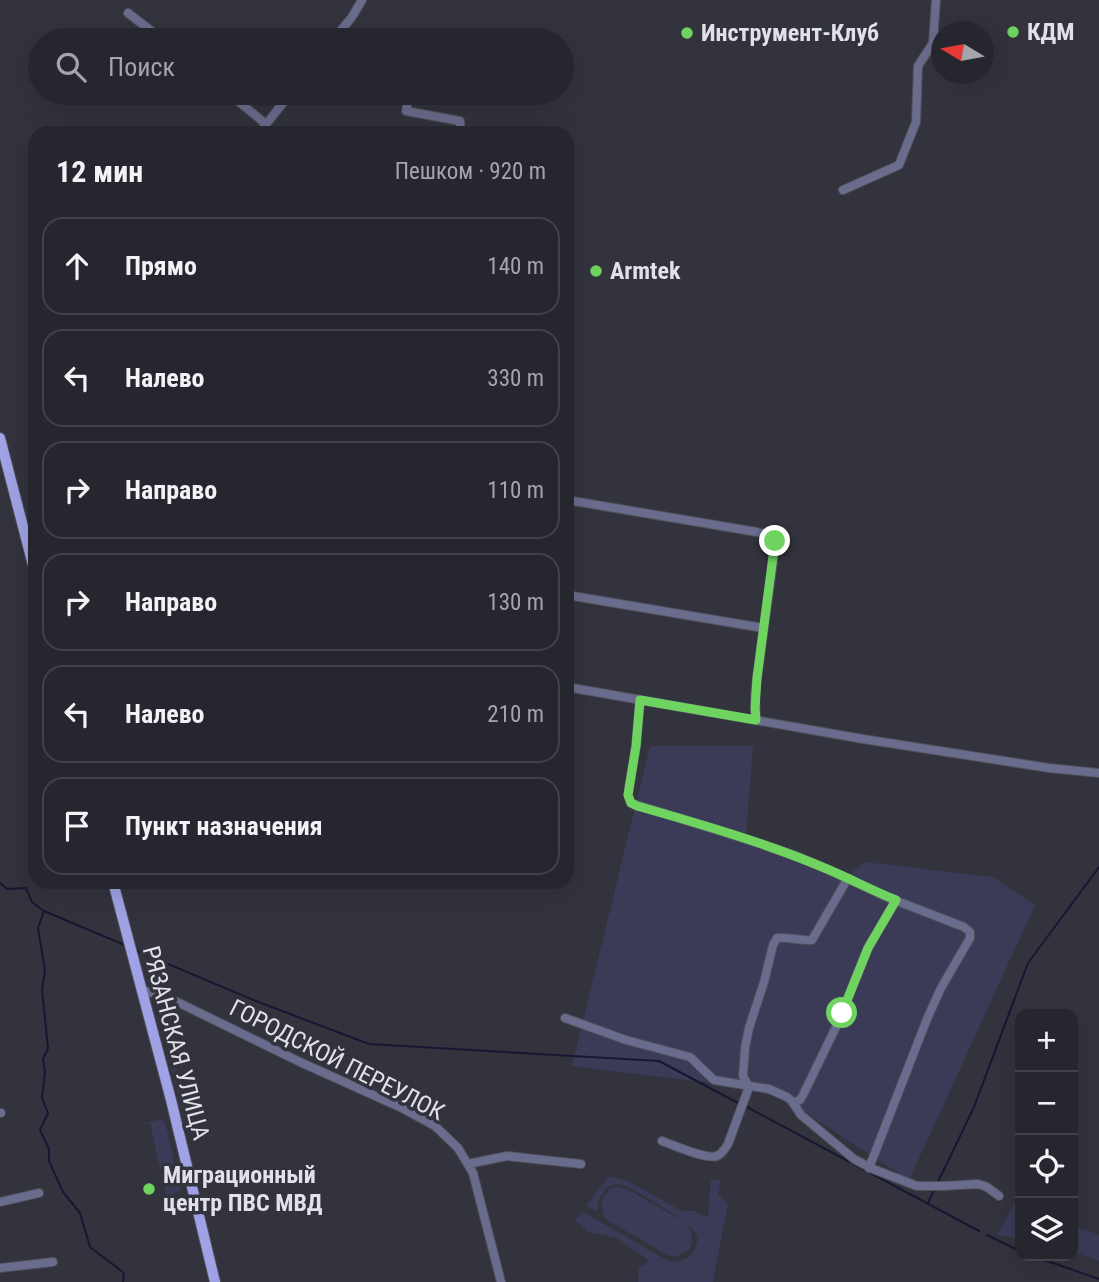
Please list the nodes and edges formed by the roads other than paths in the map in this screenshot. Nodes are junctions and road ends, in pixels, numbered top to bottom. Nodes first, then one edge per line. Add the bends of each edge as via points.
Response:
1 (362, 0) edge
2 (936, 0) edge
3 (128, 13) dead end
4 (147, 28) edge
5 (343, 28) edge
6 (243, 105) edge
7 (282, 105) edge
8 (408, 105) edge
9 (267, 124) joint
10 (460, 126) edge
11 (843, 190) dead end
12 (0, 438) edge
13 (574, 501) edge
14 (28, 546) edge
15 (574, 597) edge
16 (763, 628) junction
17 (574, 688) edge
18 (640, 700) junction
19 (756, 720) junction
20 (1099, 773) edge
21 (848, 878) junction
22 (115, 889) edge
23 (896, 900) junction
24 (141, 990) junction
25 (565, 1018) dead end
26 (749, 1087) junction
27 (793, 1103) junction
28 (662, 1142) dead end
29 (468, 1164) junction
30 (581, 1164) dead end
31 (869, 1168) junction
32 (39, 1193) dead end
33 (999, 1196) dead end
34 (0, 1202) edge
35 (53, 1262) dead end
36 (0, 1268) edge
37 (215, 1282) edge
38 (501, 1282) edge

1 - 5 street
2 - 11 street via 933,43 918,66 916,122 899,165
3 - 4 street
6 - 9 street
7 - 9 street
8 - 10 street via 406,111 460,121
12 - 14 main road
13 - 16 street via 771,536 775,541
15 - 16 street
16 - 19 street
17 - 18 street
18 - 19 street
18 - 21 street via 628,795 631,803 758,843
19 - 20 street
21 - 23 street
21 - 26 street via 812,940 784,937 773,945 745,1048 743,1076
22 - 24 main road, РЯЗАНСКАЯ УЛИЦА
23 - 27 street via 868,948 803,1095
23 - 31 street via 964,928 970,935 927,1019
24 - 29 street, ГОРОДСКОЙ ПЕРЕУЛОК via 165,996 402,1108 435,1126
24 - 37 main road, РЯЗАНСКАЯ УЛИЦА
25 - 26 street via 690,1057 714,1080
26 - 27 street via 769,1090
26 - 28 street via 728,1144 718,1156
27 - 31 street via 801,1115
29 - 30 street via 507,1156
29 - 38 street, ГОРОДСКОЙ ПЕРЕУЛОК
31 - 33 street via 917,1186 978,1184
32 - 34 street
35 - 36 street

